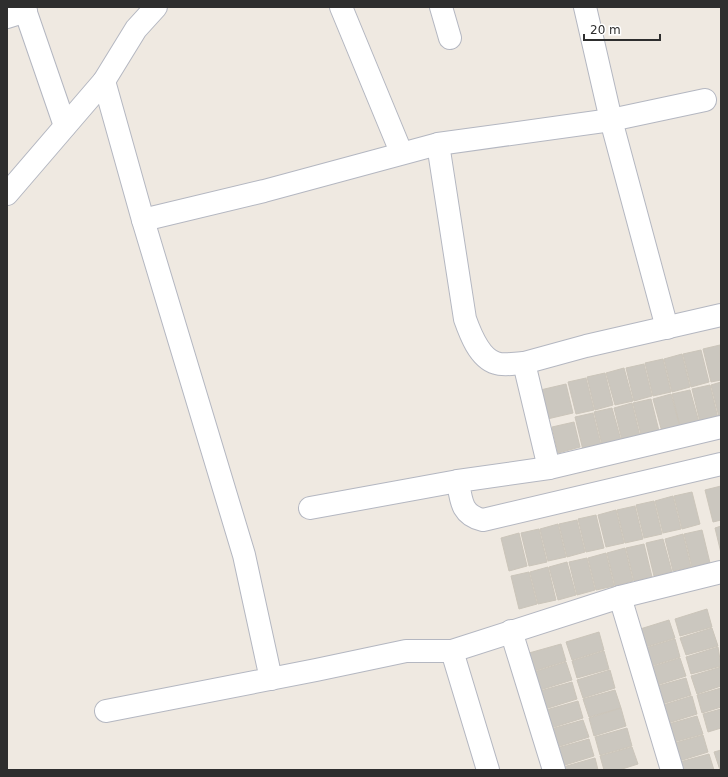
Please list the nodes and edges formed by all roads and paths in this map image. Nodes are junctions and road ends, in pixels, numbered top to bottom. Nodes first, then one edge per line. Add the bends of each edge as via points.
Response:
1 (156, 7) edge
2 (340, 7) edge
3 (441, 7) edge
4 (585, 7) edge
5 (19, 12) edge
6 (450, 38) dead end
7 (104, 81) junction
8 (705, 100) dead end
9 (611, 120) junction
10 (64, 126) junction
11 (438, 144) junction
12 (401, 152) junction
13 (7, 194) edge
14 (143, 220) junction
15 (721, 315) edge
16 (667, 328) junction
17 (524, 363) junction
18 (721, 426) edge
19 (721, 464) edge
20 (549, 468) junction
21 (458, 481) junction
22 (310, 508) dead end
23 (721, 572) edge
24 (620, 596) junction
25 (511, 631) junction
26 (452, 651) junction
27 (272, 679) junction
28 (106, 711) dead end
29 (488, 770) edge
30 (554, 770) edge
31 (672, 770) edge

1 - 7 street via 136,29
2 - 12 street
3 - 6 street
4 - 9 street
5 - 10 street
7 - 10 street
7 - 14 street
8 - 9 street
9 - 11 street
9 - 16 street
10 - 13 street
11 - 12 street
11 - 17 street via 465,318 472,338 482,352 496,363
12 - 14 street via 264,191
14 - 27 street via 244,555
15 - 16 street
16 - 17 street
17 - 20 street
18 - 20 street
19 - 21 street via 483,520 473,518 465,510
20 - 21 street
21 - 22 street
23 - 24 street
24 - 25 street
24 - 31 street
25 - 26 street
25 - 30 street
26 - 27 street via 406,650
26 - 29 street
27 - 28 street

